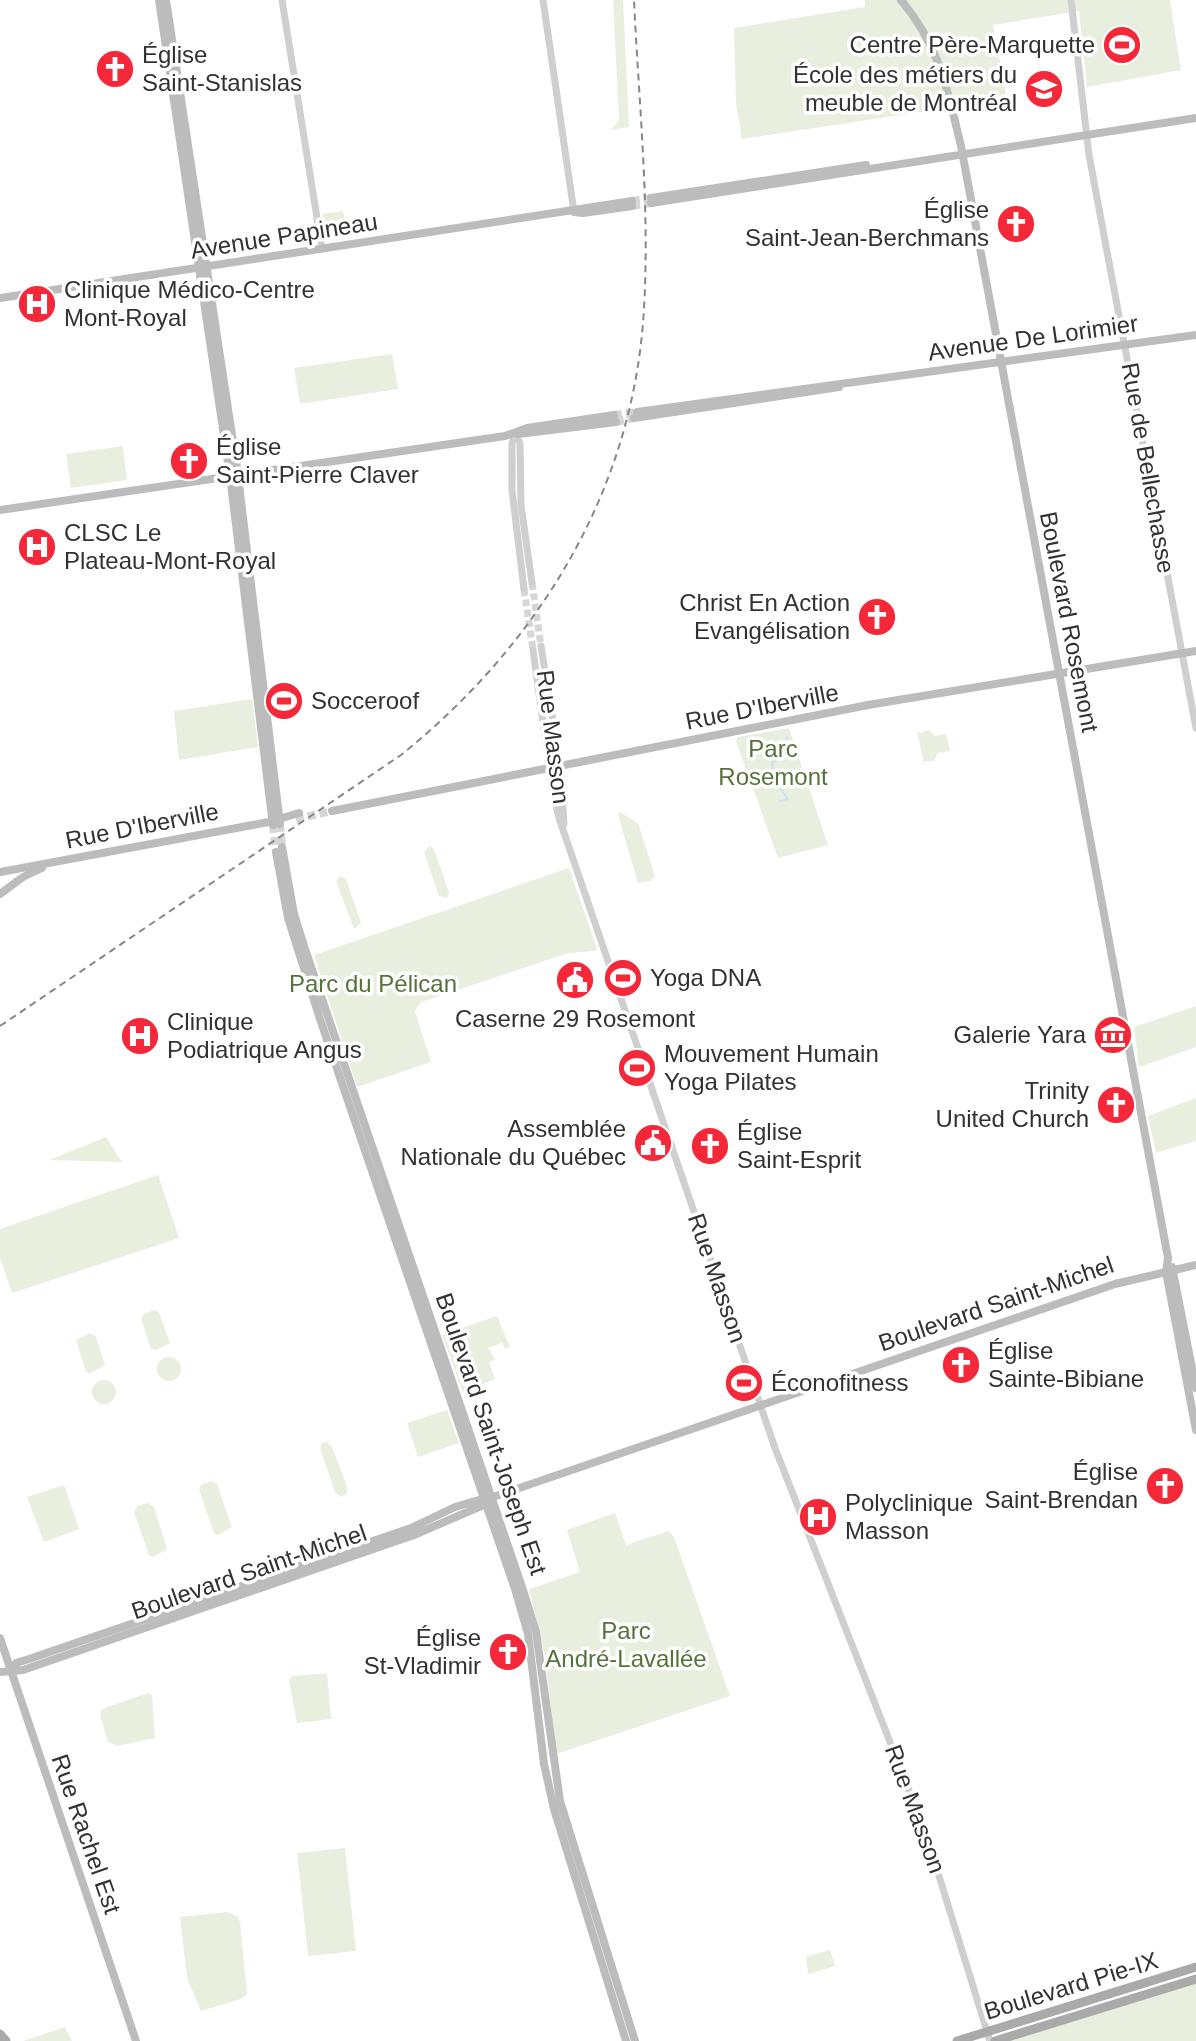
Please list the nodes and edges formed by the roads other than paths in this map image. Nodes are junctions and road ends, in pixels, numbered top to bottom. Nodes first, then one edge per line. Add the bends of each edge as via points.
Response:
1 (159, 0) edge
2 (166, 0) edge
3 (282, 0) edge
4 (543, 0) edge
5 (901, 0) edge
6 (1071, 0) edge
7 (1196, 118) edge
8 (1086, 135) junction
9 (962, 154) junction
10 (651, 201) tunnel mouth
11 (632, 203) tunnel mouth
12 (574, 212) junction
13 (321, 249) junction
14 (203, 268) junction
15 (0, 298) edge
16 (1196, 335) edge
17 (1126, 346) junction
18 (1001, 363) junction
19 (636, 415) tunnel mouth
20 (615, 419) tunnel mouth
21 (515, 434) junction
22 (234, 476) junction
23 (0, 510) edge
24 (532, 583) tunnel mouth
25 (524, 589) tunnel mouth
26 (541, 646) tunnel mouth
27 (533, 650) tunnel mouth
28 (1196, 651) edge
29 (1182, 653) junction
30 (1058, 671) junction
31 (1196, 728) edge
32 (555, 766) junction
33 (334, 809) tunnel mouth
34 (295, 816) tunnel mouth
35 (276, 822) junction
36 (279, 849) tunnel mouth
37 (58, 862) junction
38 (0, 872) edge
39 (0, 894) edge
40 (1196, 1265) edge
41 (1170, 1271) junction
42 (1196, 1388) edge
43 (761, 1405) junction
44 (1196, 1430) edge
45 (487, 1499) junction
46 (0, 1639) edge
47 (12, 1669) junction
48 (0, 1672) edge
49 (1196, 1967) edge
50 (1196, 1979) edge
51 (0, 2034) edge
52 (989, 2036) edge
53 (6, 2041) edge
54 (136, 2041) edge
55 (626, 2041) edge
56 (635, 2041) edge
57 (957, 2041) edge
58 (996, 2041) edge

1 - 14 main road
2 - 14 main road
3 - 13 street
4 - 12 street
5 - 9 main road, Boulevard Rosemont via 940,64
6 - 8 street, Rue de Bellechasse
7 - 8 main road
8 - 9 main road
8 - 17 street, Rue de Bellechasse
9 - 10 main road via 850,167
9 - 18 main road, Boulevard Rosemont
11 - 12 main road, Avenue Papineau
12 - 13 main road, Avenue Papineau
13 - 14 main road, Avenue Papineau
14 - 15 main road, Avenue Papineau
14 - 22 main road
16 - 17 main road, Avenue De Lorimier
17 - 18 main road, Avenue De Lorimier
17 - 29 street, Rue de Bellechasse
18 - 19 main road, Avenue De Lorimier
18 - 30 main road, Boulevard Rosemont
20 - 21 main road
21 - 22 main road
21 - 24 street via 520,443 521,505
21 - 25 street via 512,490
22 - 23 main road
22 - 35 main road
26 - 32 street, Rue Masson
27 - 32 street, Rue Masson
28 - 29 main road, Rue D'Iberville
29 - 30 main road, Rue D'Iberville
29 - 31 street, Rue de Bellechasse
30 - 32 main road, Rue D'Iberville
30 - 41 main road, Boulevard Rosemont
32 - 33 main road, Rue D'Iberville
32 - 43 street, Rue Masson via 564,828
34 - 35 main road, Rue D'Iberville
35 - 37 main road, Rue D'Iberville
36 - 45 main road, Boulevard Saint-Joseph Est via 282,893 296,946
37 - 38 main road, Rue D'Iberville
37 - 39 main road via 30,872
40 - 41 main road, Boulevard Saint-Michel
41 - 42 main road, Boulevard Rosemont
41 - 43 main road, Boulevard Saint-Michel via 1115,1284
41 - 44 main road, Boulevard Rosemont
43 - 45 main road, Boulevard Saint-Michel
43 - 52 street, Rue Masson via 915,1803
45 - 47 main road, Boulevard Saint-Michel via 414,1535 19,1671
45 - 55 main road, Boulevard Saint-Joseph Est via 528,1634 554,1810
45 - 56 main road, Boulevard Saint-Joseph Est via 536,1632 560,1801
46 - 47 main road, Rue Rachel Est
47 - 48 main road, Boulevard Saint-Michel
47 - 54 main road, Rue Rachel Est
49 - 52 main road, Boulevard Pie-IX
50 - 58 main road, Boulevard Pie-IX
51 - 53 main road
52 - 57 main road, Boulevard Pie-IX

